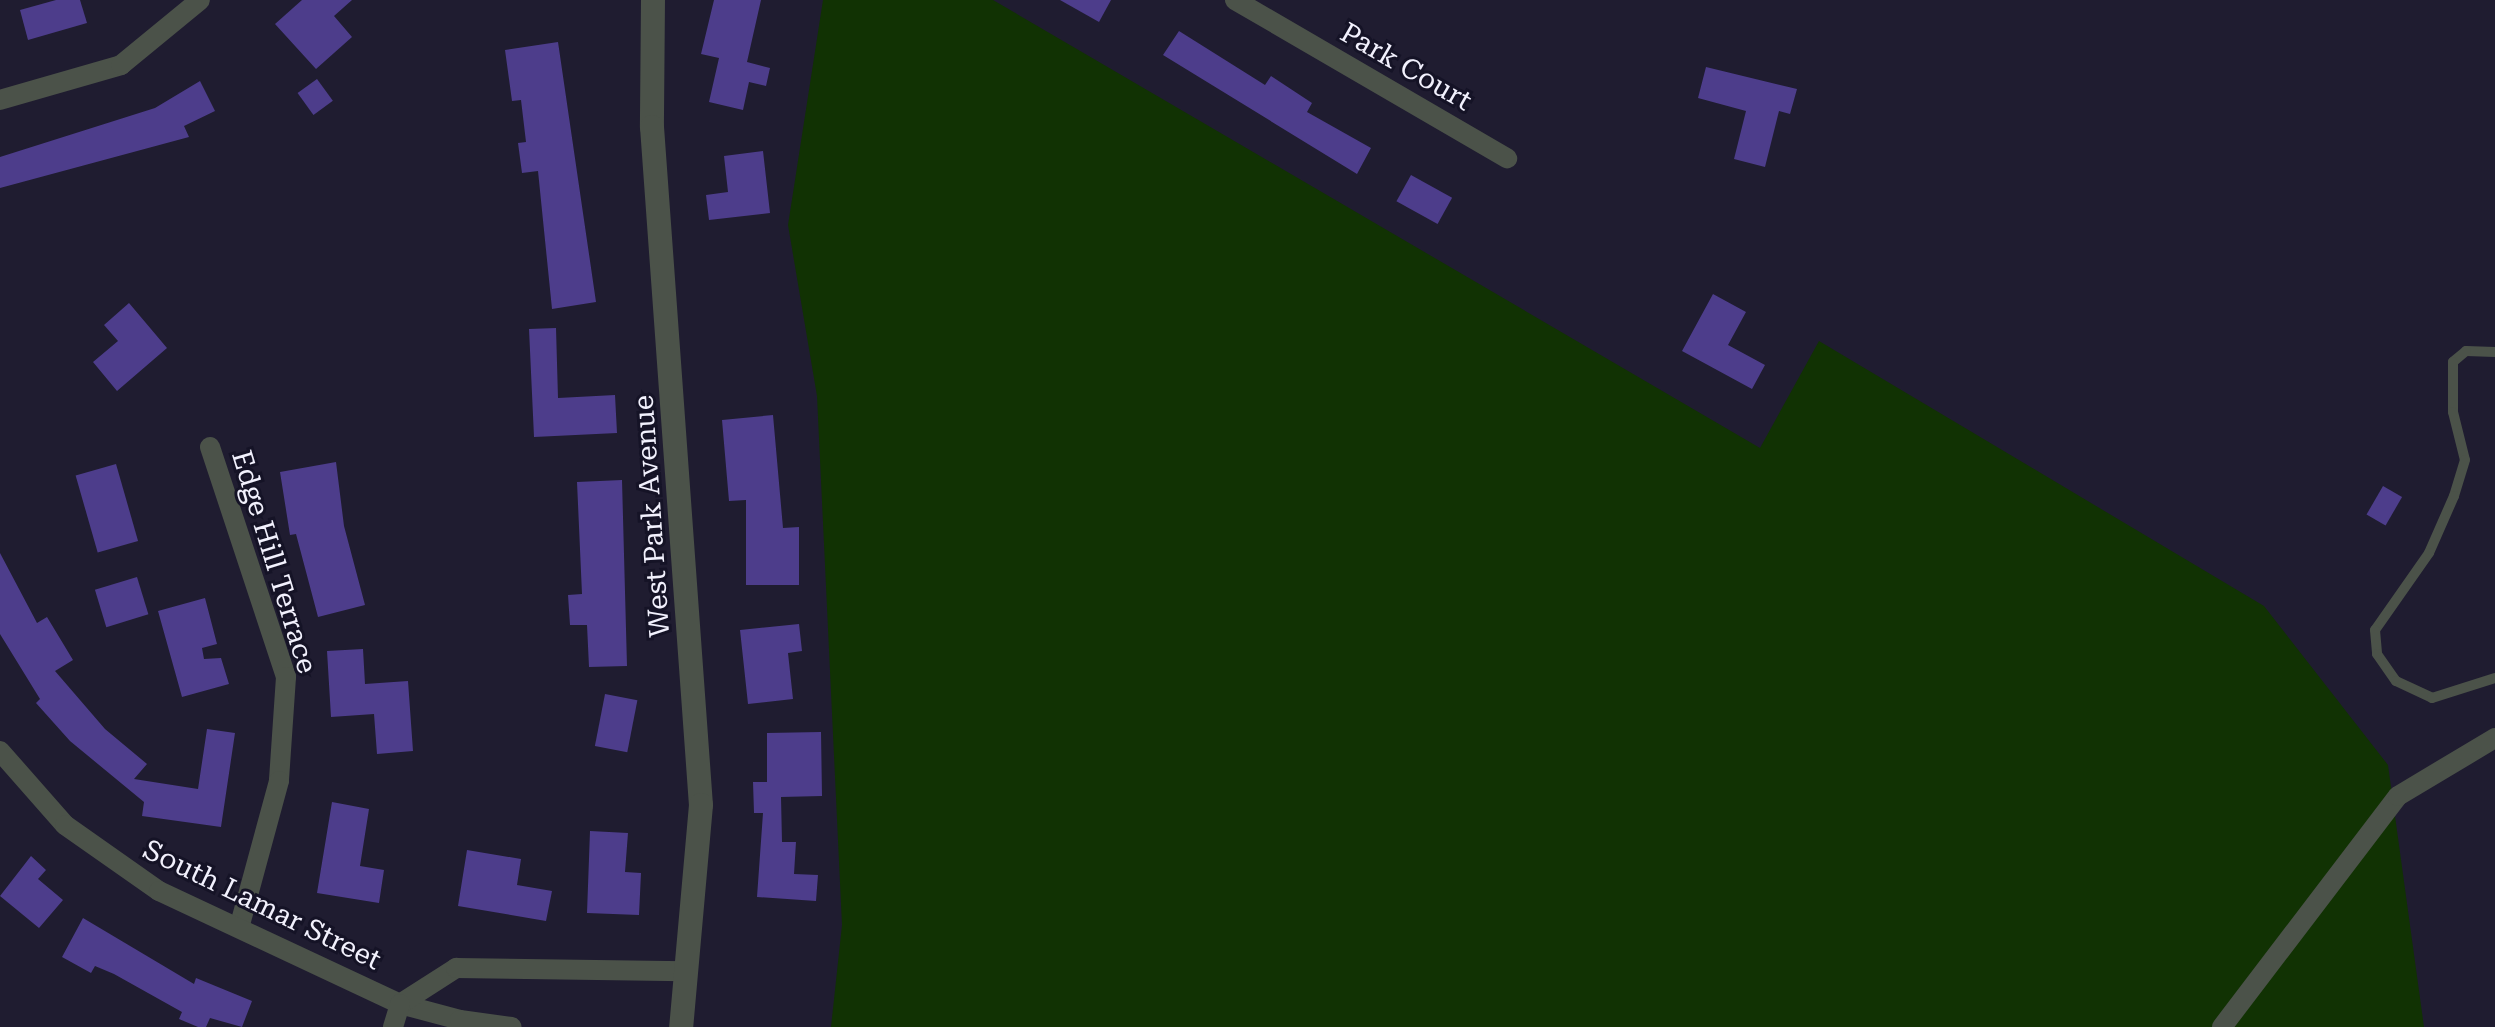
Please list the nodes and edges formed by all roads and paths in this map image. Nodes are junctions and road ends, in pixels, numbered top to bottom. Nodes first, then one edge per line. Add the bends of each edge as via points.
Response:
1 (200, 0) edge
2 (653, 0) edge
3 (1235, 0) edge
4 (0, 100) edge
5 (1507, 158) dead end
6 (2495, 352) edge
7 (210, 447) dead end
8 (2495, 678) edge
9 (2494, 739) edge
10 (0, 751) edge
11 (239, 928) junction
12 (685, 971) junction
13 (400, 1004) junction
14 (393, 1027) edge
15 (512, 1027) edge
16 (681, 1027) edge
17 (2222, 1027) edge

1 - 4 street via 121,65
2 - 12 street, West Park Avenue via 652,127 701,789
3 - 5 street, Park Court
6 - 8 lane via 2466,351 2453,362 2453,412 2465,460 2429,553 2375,630 2377,654 2396,681 2432,698
7 - 11 street, Edge Hill Terrace via 286,677 279,781
9 - 17 street via 2398,796
10 - 11 street, South Lamar Street via 65,825 114,863
11 - 13 street, South Lamar Street
12 - 13 street, South Lamar Street via 456,968
12 - 16 street, West Park Avenue
13 - 14 street
13 - 15 street, South Lamar Street

